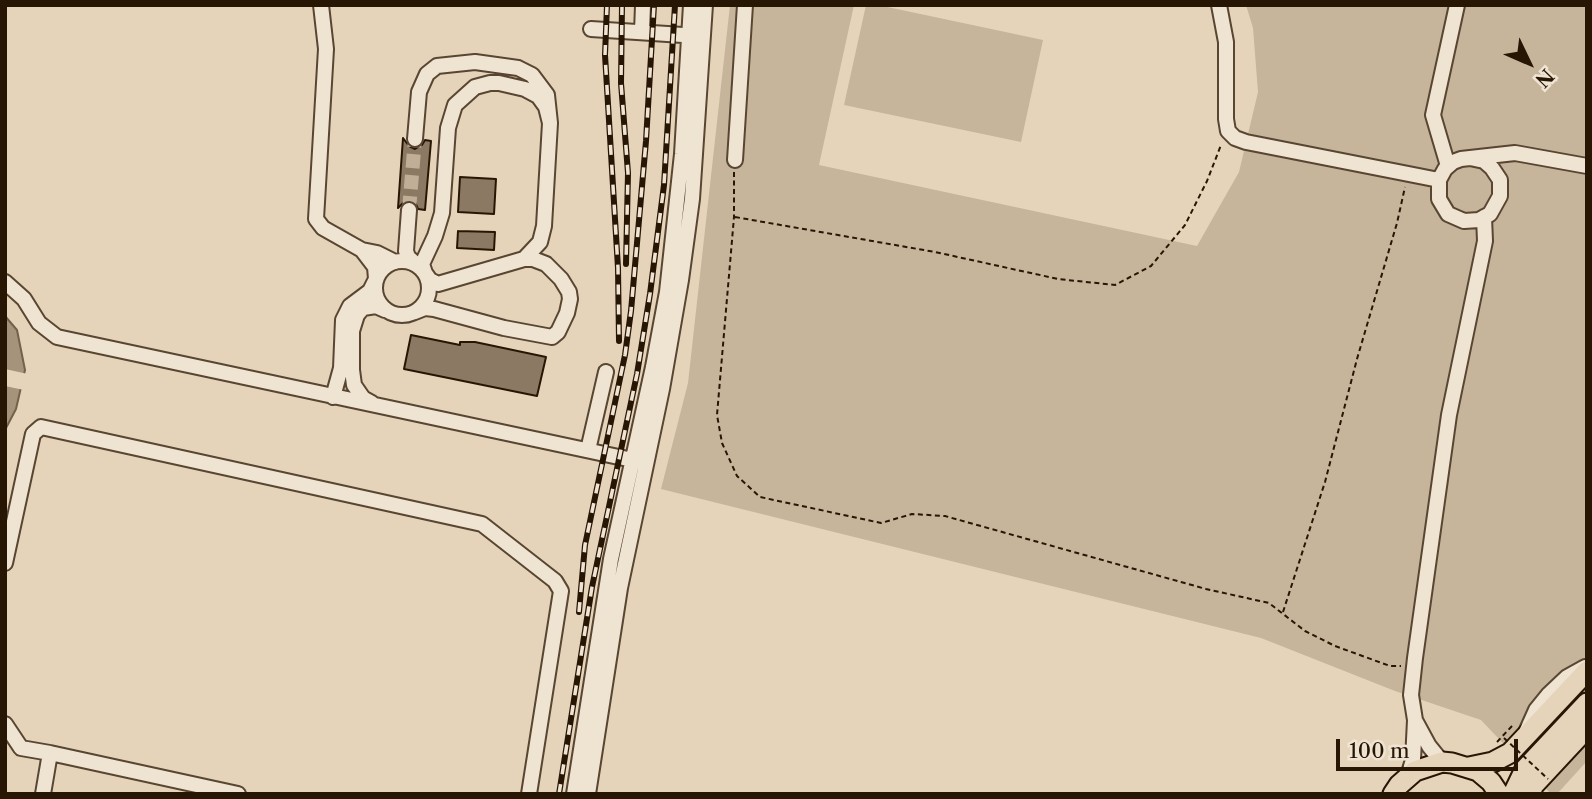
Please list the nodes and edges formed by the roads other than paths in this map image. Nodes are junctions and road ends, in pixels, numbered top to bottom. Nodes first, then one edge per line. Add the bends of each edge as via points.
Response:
1 (321, 5) edge
2 (643, 5) edge
3 (691, 5) edge
4 (705, 5) edge
5 (745, 5) edge
6 (1219, 5) edge
7 (1457, 5) edge
8 (591, 29) dead end
9 (642, 32) junction
10 (696, 36) junction
11 (550, 123) junction
12 (415, 139) tunnel mouth
13 (1471, 158) junction
14 (734, 160) road end
15 (1448, 166) junction
16 (1587, 166) edge
17 (1439, 180) junction
18 (409, 210) tunnel mouth
19 (1484, 217) junction
20 (362, 250) junction
21 (524, 259) junction
22 (395, 262) junction
23 (422, 270) junction
24 (376, 279) junction
25 (5, 282) edge
26 (388, 312) junction
27 (415, 312) junction
28 (606, 372) dead end
29 (333, 397) junction
30 (379, 407) junction
31 (588, 450) junction
32 (640, 461) junction
33 (5, 563) edge
34 (1587, 668) edge
35 (1587, 703) edge
36 (1415, 720) junction
37 (5, 724) edge
38 (1587, 728) edge
39 (50, 753) junction
40 (1442, 762) junction
41 (1469, 767) junction
42 (1408, 776) junction
43 (43, 794) edge
44 (238, 794) edge
45 (529, 794) edge
46 (574, 794) edge
47 (588, 794) edge
48 (1393, 794) edge
49 (1499, 794) edge
50 (1513, 794) edge
51 (1531, 794) edge

1 - 20 lane via 326,49 316,219 323,228
2 - 9 lane
3 - 10 lane
4 - 10 lane
5 - 14 lane
6 - 17 lane via 1226,42 1228,131 1234,138
7 - 15 lane via 1433,116
8 - 9 lane
9 - 10 lane
10 - 32 lane via 672,255
11 - 12 lane via 547,95 525,71 475,62 446,64 431,69 422,82
11 - 21 lane via 543,234 536,249
11 - 23 lane via 543,101 525,89 490,83 461,98 449,120 442,213
13 - 15 lane
13 - 16 lane via 1515,153
13 - 19 lane via 1484,161 1500,180 1499,201
15 - 17 lane
17 - 19 lane via 1438,199 1448,214 1472,222
18 - 23 lane via 406,251
19 - 36 lane via 1485,241 1449,415 1414,667 1411,695
20 - 22 lane
20 - 24 lane via 375,267
21 - 23 lane via 444,283 434,282
21 - 27 lane via 545,264 569,292 567,313 552,337 434,309
22 - 23 lane via 411,263
22 - 24 lane
23 - 27 lane via 429,290
24 - 26 lane via 376,298
24 - 29 lane via 370,291 349,306 343,320 341,368
25 - 29 lane via 24,299 39,324 57,337
26 - 27 lane
26 - 30 lane via 376,306 363,308 351,338 355,385 363,398
28 - 31 lane
29 - 30 lane
30 - 31 lane
31 - 32 lane
32 - 46 lane via 611,559
32 - 47 lane
33 - 45 lane via 33,435 41,427 482,524 555,581 561,591
34 - 41 highway via 1502,759
35 - 50 highway via 1525,769
36 - 40 lane
36 - 42 lane
37 - 39 lane via 21,748
38 - 51 highway via 1533,786
39 - 43 lane
39 - 44 lane
40 - 41 highway
40 - 42 highway
41 - 49 highway via 1491,782
42 - 48 highway

